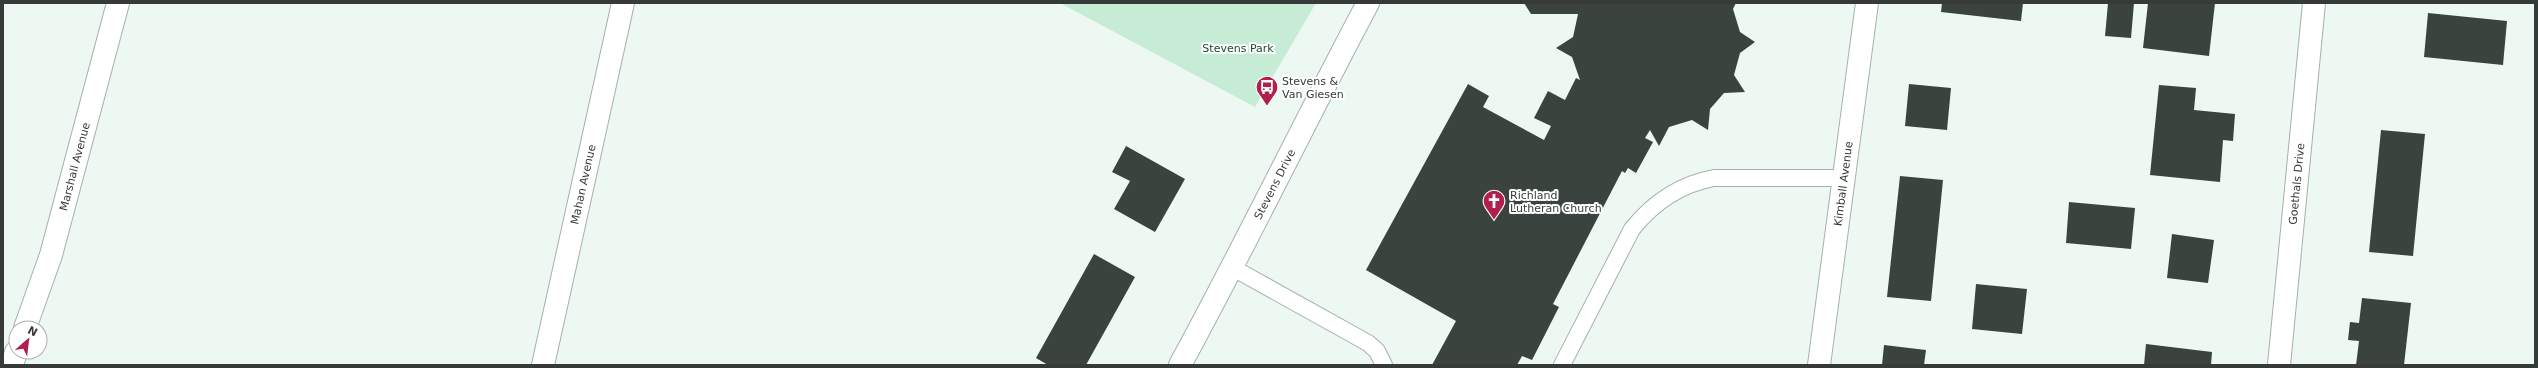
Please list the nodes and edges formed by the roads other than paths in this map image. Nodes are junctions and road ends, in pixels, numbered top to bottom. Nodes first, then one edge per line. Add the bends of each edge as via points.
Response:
1 (118, 3) edge
2 (623, 3) edge
3 (1368, 3) edge
4 (1867, 3) edge
5 (2314, 3) edge
6 (1844, 178) junction
7 (1233, 268) junction
8 (28, 320) edge
9 (543, 365) edge
10 (1180, 365) edge
11 (1384, 365) edge
12 (1562, 365) edge
13 (1819, 365) edge
14 (2279, 365) edge

1 - 8 street, Marshall Avenue via 51,255
2 - 9 street, Mahan Avenue
3 - 7 street, Stevens Drive via 1304,123
4 - 6 street, Kimball Avenue
5 - 14 street, Goethals Drive
6 - 12 lane via 1714,178 1695,181 1678,190 1644,214 1632,229
6 - 13 street, Kimball Avenue
7 - 10 street, Stevens Drive
7 - 11 lane via 1368,342 1377,351

